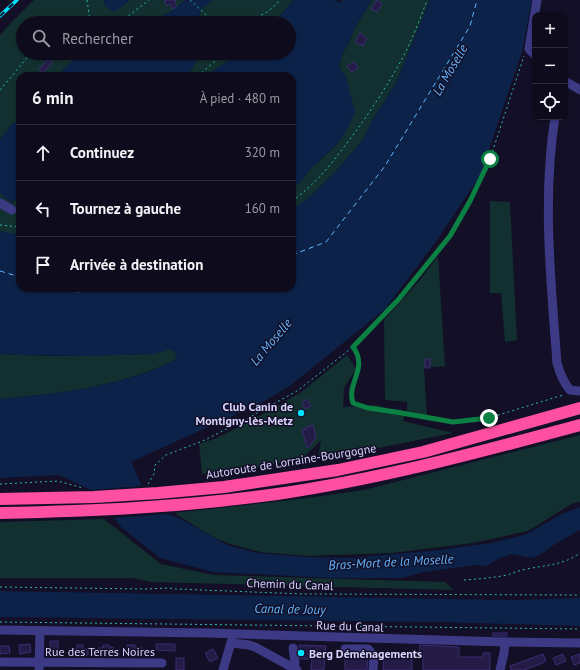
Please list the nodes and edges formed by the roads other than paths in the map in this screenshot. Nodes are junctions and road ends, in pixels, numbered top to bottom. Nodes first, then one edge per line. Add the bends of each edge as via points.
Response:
1 (537, 0) edge
2 (532, 48) edge
3 (568, 84) edge
4 (580, 90) edge
5 (555, 120) edge
6 (0, 203) edge
7 (12, 210) dead end
8 (575, 390) edge
9 (580, 408) edge
10 (580, 425) edge
11 (0, 499) edge
12 (0, 513) edge
13 (0, 630) edge
14 (40, 631) junction
15 (232, 638) junction
16 (505, 642) junction
17 (580, 643) edge
18 (293, 648) dead end
19 (345, 649) dead end
20 (0, 662) edge
21 (162, 663) dead end
22 (39, 666) edge
23 (295, 669) edge
24 (223, 670) edge
25 (374, 670) edge
26 (500, 670) edge

1 - 2 street
3 - 4 street
5 - 8 street via 550,160 550,274 560,377
6 - 7 street
9 - 11 highway, Autoroute de Lorraine-Bourgogne via 423,452 338,470 224,487 158,493
10 - 12 highway via 451,460 278,493 163,506
13 - 14 street, Rue du Canal
14 - 15 street, Rue du Canal
14 - 22 street
15 - 16 street, Rue du Canal
15 - 23 street via 256,647
15 - 24 street
16 - 17 street, Rue du Canal
16 - 26 street
18 - 23 street
19 - 25 street via 368,649 374,656
20 - 22 street, Rue des Terres Noires
21 - 22 street, Rue des Terres Noires

